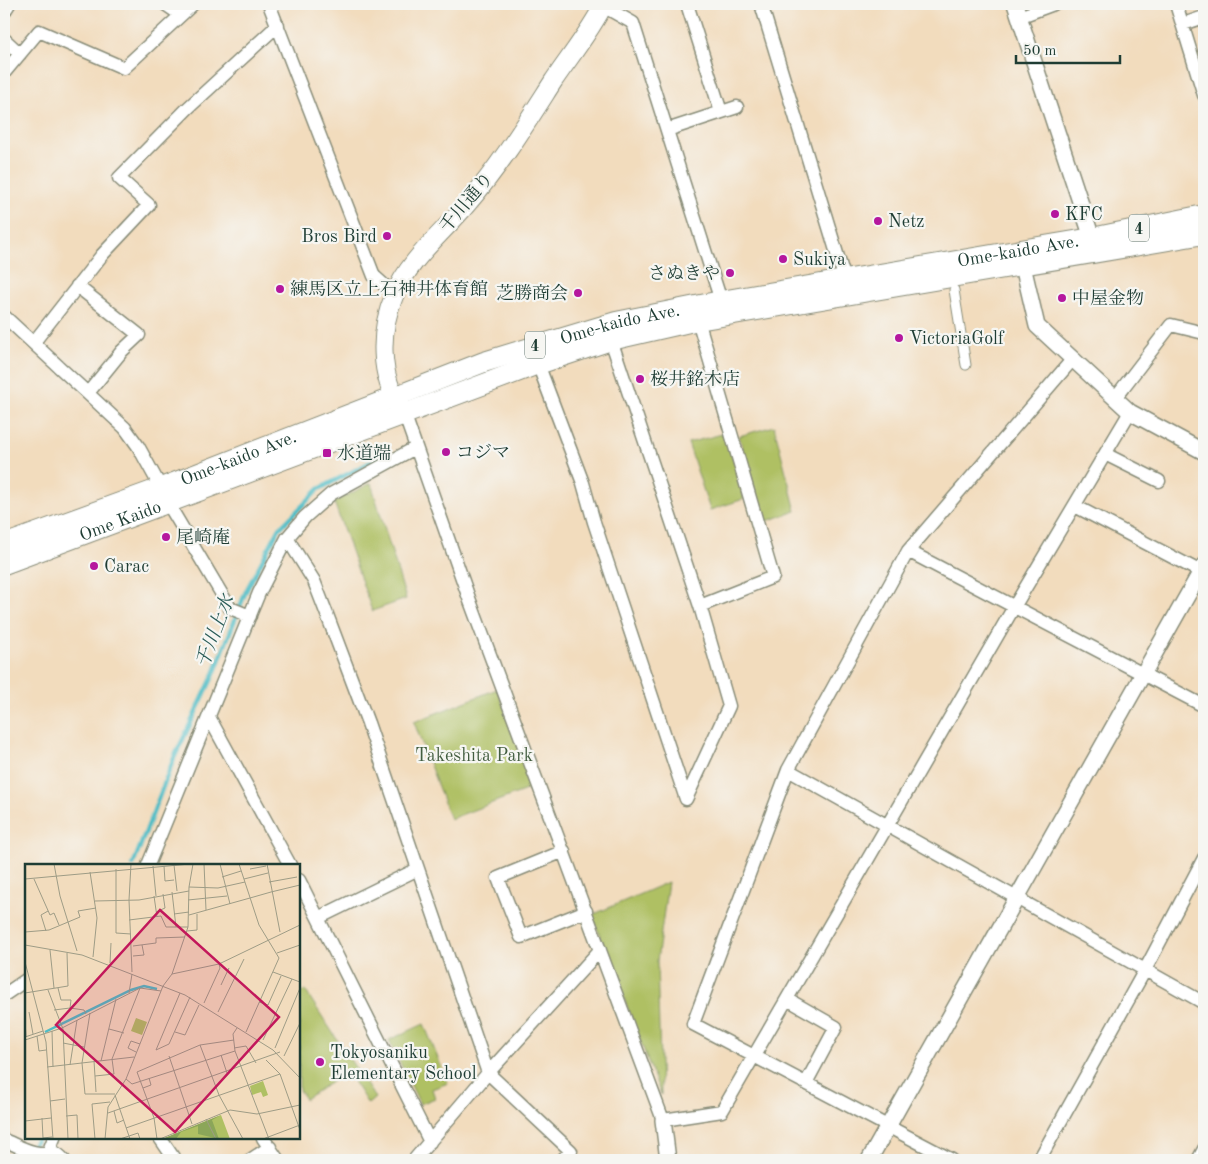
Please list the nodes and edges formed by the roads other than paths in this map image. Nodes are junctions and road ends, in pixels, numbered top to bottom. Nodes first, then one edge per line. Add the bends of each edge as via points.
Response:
1 (9, 4) edge
2 (165, 4) edge
3 (193, 4) edge
4 (269, 4) edge
5 (687, 4) edge
6 (761, 4) edge
7 (1054, 4) edge
8 (1176, 4) edge
9 (604, 5) edge
10 (1018, 10) edge
11 (4, 12) edge
12 (181, 15) junction
13 (1204, 17) edge
14 (1183, 24) junction
15 (278, 25) junction
16 (4, 40) edge
17 (20, 54) junction
18 (4, 72) edge
19 (1204, 95) edge
20 (737, 107) dead end
21 (721, 112) junction
22 (667, 130) junction
23 (1204, 216) edge
24 (1204, 234) edge
25 (1094, 245) junction
26 (1023, 266) junction
27 (845, 280) junction
28 (77, 286) junction
29 (954, 290) dead end
30 (394, 294) junction
31 (721, 301) junction
32 (4, 316) edge
33 (698, 320) junction
34 (1204, 333) edge
35 (611, 340) junction
36 (34, 342) junction
37 (1072, 360) junction
38 (538, 364) junction
39 (966, 365) dead end
40 (88, 393) junction
41 (1115, 398) junction
42 (399, 406) junction
43 (1130, 412) junction
44 (415, 448) junction
45 (1204, 452) edge
46 (1105, 454) junction
47 (1159, 481) dead end
48 (164, 495) junction
49 (1075, 506) junction
50 (287, 538) junction
51 (4, 545) edge
52 (908, 551) junction
53 (4, 564) edge
54 (1203, 569) edge
55 (700, 606) junction
56 (1014, 607) junction
57 (247, 615) junction
58 (1144, 674) junction
59 (1204, 706) edge
60 (210, 717) junction
61 (788, 770) junction
62 (889, 826) junction
63 (564, 851) junction
64 (1204, 858) edge
65 (148, 864) edge
66 (289, 864) edge
67 (418, 869) junction
68 (300, 882) edge
69 (1017, 898) junction
70 (586, 911) junction
71 (318, 918) junction
72 (600, 950) junction
73 (1145, 970) junction
74 (25, 981) edge
75 (4, 994) edge
76 (787, 999) junction
77 (1204, 1003) edge
78 (753, 1056) junction
79 (488, 1073) junction
80 (806, 1084) junction
81 (663, 1120) junction
82 (888, 1126) junction
83 (53, 1139) edge
84 (161, 1139) edge
85 (4, 1140) edge
86 (430, 1142) junction
87 (266, 1143) edge
88 (1204, 1149) edge
89 (45, 1154) edge
90 (64, 1160) edge
91 (175, 1160) edge
92 (250, 1160) edge
93 (278, 1160) edge
94 (414, 1160) edge
95 (562, 1160) edge
96 (668, 1160) edge
97 (869, 1160) edge
98 (952, 1160) edge
99 (1039, 1160) edge
100 (1198, 1160) edge

1 - 11 street
2 - 12 street
3 - 12 street
4 - 15 street
5 - 21 street
6 - 27 street
7 - 10 street
8 - 14 street
9 - 22 street via 633,22
9 - 30 main road, 千川通り via 504,156 467,205 409,269
10 - 25 street
12 - 17 street via 124,68 39,31
13 - 14 street
14 - 19 street
15 - 28 street via 188,108 119,178 149,205
15 - 30 street via 374,276
16 - 17 street
17 - 18 street
20 - 21 street
21 - 22 street
22 - 31 street
23 - 25 main road, Ome-kaido Ave. / 4
24 - 25 main road, Ome-kaido Ave. / 4
25 - 26 main road, Ome-kaido Ave. / 4
25 - 27 main road, Ome-kaido Ave. / 4
26 - 33 main road, Ome-kaido Ave. / 4
26 - 37 street via 1037,326
27 - 31 main road, Ome-kaido Ave. / 4
28 - 36 street
28 - 40 street via 139,335 122,350
29 - 39 street
30 - 42 main road, 千川通り via 386,319 383,348 385,370
31 - 42 main road, Ome-kaido Ave. / 4 via 616,322 484,362
32 - 36 street
33 - 35 main road, Ome-kaido Ave. / 4
33 - 55 street via 773,577
34 - 41 street via 1171,326
35 - 38 main road, Ome-kaido Ave. / 4
35 - 55 street
36 - 40 street
37 - 41 street
37 - 52 street
38 - 42 main road, Ome-kaido Ave. / 4
38 - 55 street via 583,483 686,799 730,706
40 - 48 street via 125,428
41 - 43 street
42 - 44 street
42 - 48 main road, Ome Kaido / 4
43 - 45 street
43 - 46 street
44 - 50 street via 331,494
44 - 63 street
46 - 47 street
46 - 49 street
48 - 51 main road, Ome-kaido Ave. / 4
48 - 53 main road, Ome Kaido / 4
48 - 57 street via 230,608
49 - 54 street
49 - 56 street
50 - 57 street
50 - 67 street via 314,581 368,723
52 - 56 street
52 - 61 street
54 - 58 street
56 - 58 street
56 - 62 street
57 - 60 street
58 - 59 street
58 - 69 street
60 - 65 street
60 - 66 street
61 - 62 street
61 - 78 street via 693,1024
62 - 69 street
62 - 76 street
63 - 70 street
63 - 70 street via 498,878 521,938
64 - 73 street
67 - 71 street
67 - 79 street
68 - 71 street
69 - 73 street
69 - 82 street
70 - 72 street
71 - 86 street
72 - 79 street
72 - 81 street
73 - 77 street
73 - 99 street
74 - 75 street
76 - 78 street
76 - 80 street via 836,1027
78 - 80 street
78 - 81 street via 722,1112
79 - 86 street
79 - 95 street via 571,1151
80 - 82 street
81 - 96 street
82 - 97 street
82 - 98 street
83 - 89 street
84 - 91 street
85 - 89 street
86 - 94 street
87 - 92 street
87 - 93 street
88 - 100 street
89 - 90 street via 58,1154

